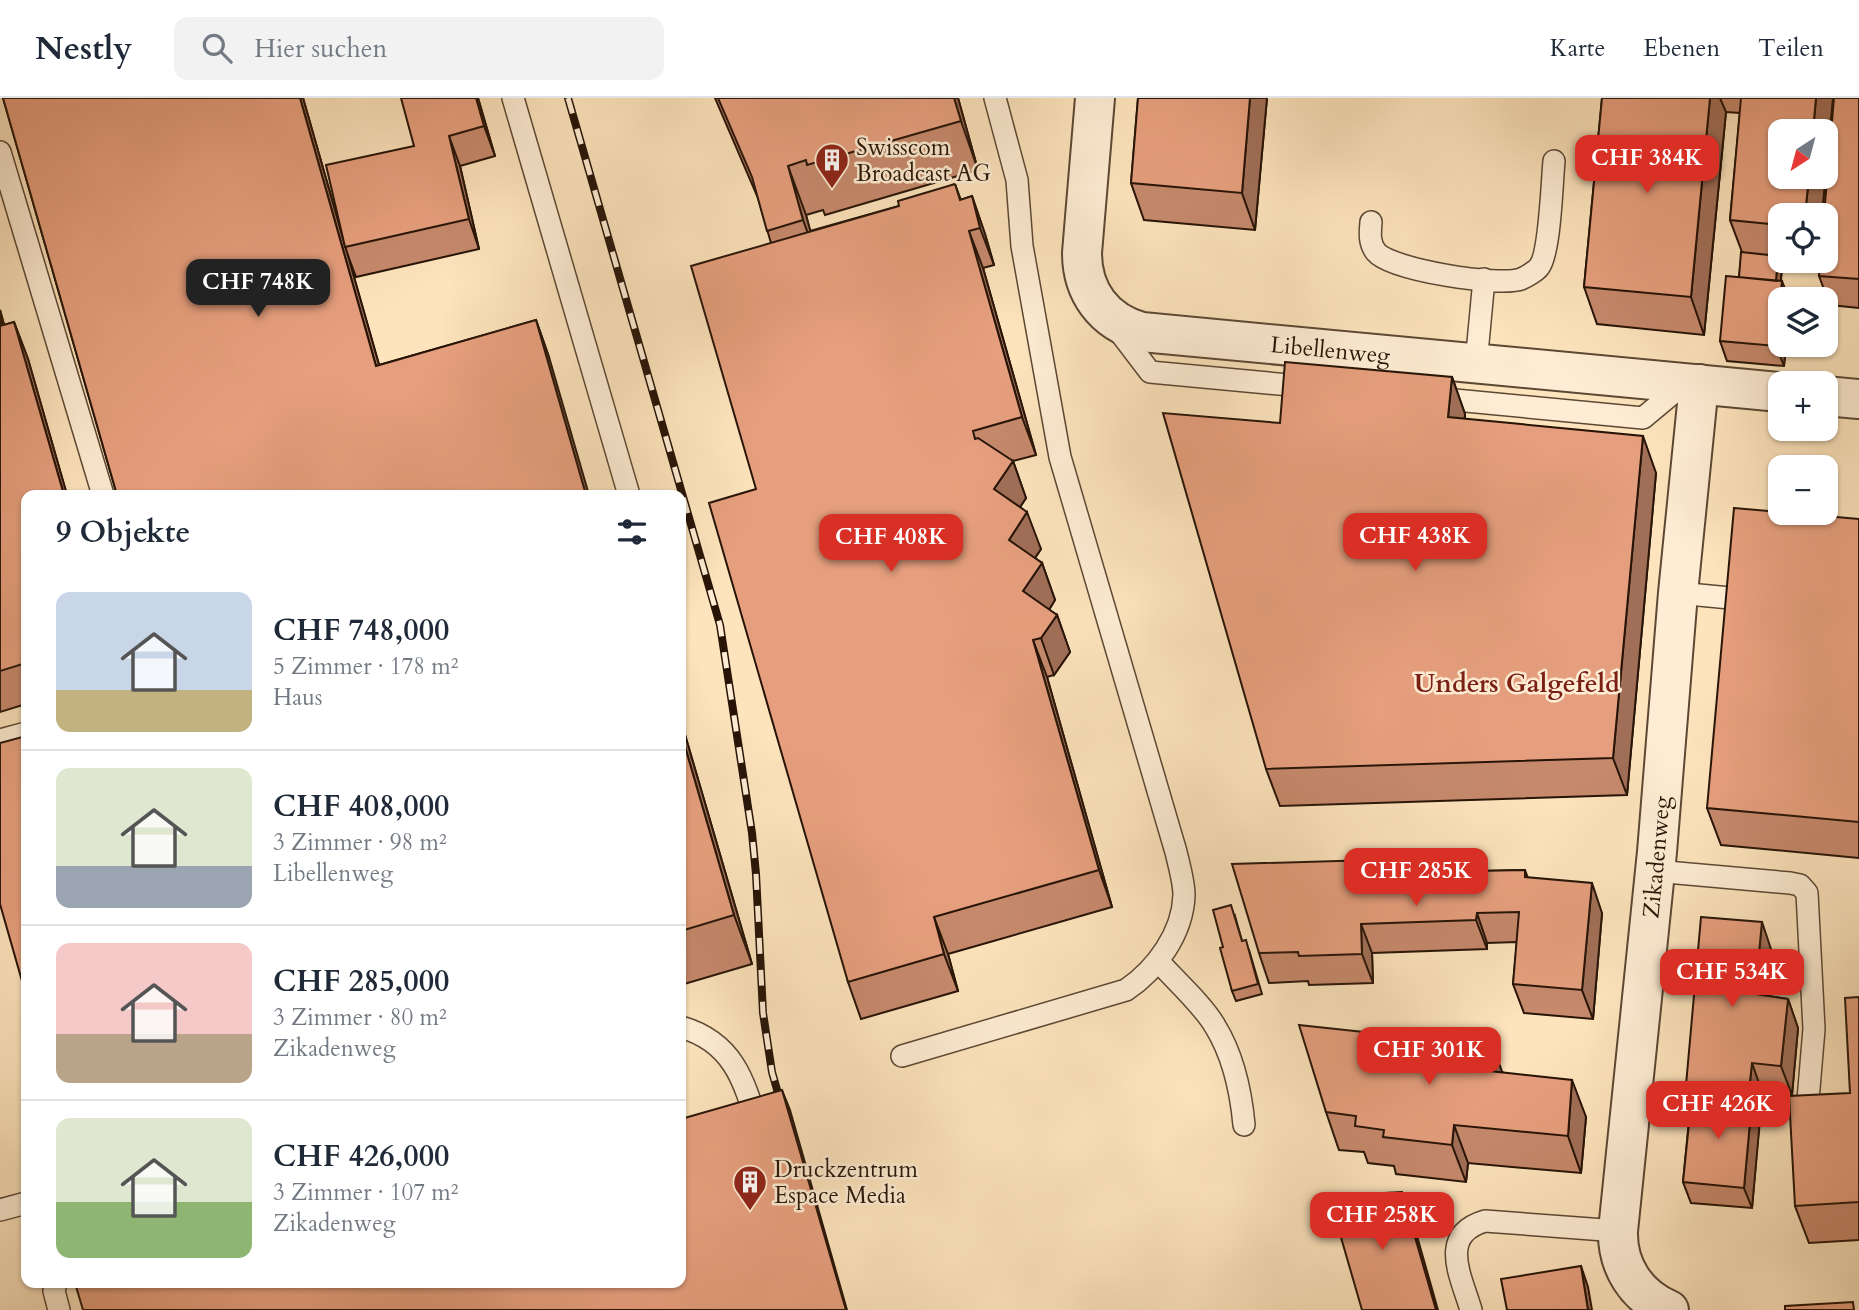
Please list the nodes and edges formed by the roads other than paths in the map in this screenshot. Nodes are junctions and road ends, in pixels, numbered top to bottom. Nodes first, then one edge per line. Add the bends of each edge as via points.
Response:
1 (513, 98) edge
2 (995, 98) edge
3 (1095, 98) edge
4 (0, 152) edge
5 (1554, 161) dead end
6 (1371, 222) dead end
7 (1483, 279) junction
8 (1098, 305) junction
9 (1476, 363) junction
10 (1692, 384) junction
11 (1328, 388) edge
12 (1768, 391) edge
13 (1410, 396) edge
14 (1838, 397) edge
15 (1859, 399) edge
16 (101, 490) edge
17 (628, 490) edge
18 (1678, 593) junction
19 (1730, 598) edge
20 (21, 734) edge
21 (0, 740) edge
22 (1655, 871) junction
23 (1158, 961) junction
24 (686, 1029) edge
25 (902, 1056) dead end
26 (1808, 1100) edge
27 (1244, 1125) dead end
28 (763, 1145) edge
29 (21, 1204) edge
30 (0, 1210) edge
31 (1618, 1231) junction
32 (55, 1288) edge
33 (59, 1310) edge
34 (1471, 1310) edge
35 (1669, 1310) edge

1 - 17 lane
2 - 23 lane via 1017,180 1022,246 1060,457 1179,863 1184,895 1179,918
3 - 8 street via 1082,257 1087,285
4 - 16 lane
5 - 7 lane via 1546,248 1539,267 1521,279
6 - 7 lane via 1370,240 1377,253 1393,264
7 - 9 lane
8 - 9 street, Libellenweg via 1115,321 1142,332
8 - 11 lane via 1150,372
9 - 10 street, Libellenweg
10 - 12 street, Libellenweg
10 - 13 lane via 1643,418
10 - 18 street, Zikadenweg
14 - 15 street
18 - 19 lane
18 - 22 street, Zikadenweg
20 - 21 lane
22 - 26 lane via 1790,883 1807,893 1814,1029
22 - 31 street, Zikadenweg
23 - 25 lane via 1126,989
23 - 27 lane via 1215,1025 1230,1058
24 - 28 lane via 712,1041 735,1066
29 - 30 lane
31 - 34 lane via 1485,1221 1473,1225 1461,1233 1456,1247
31 - 35 street, Zikadenweg via 1628,1275 1648,1298
32 - 33 lane

